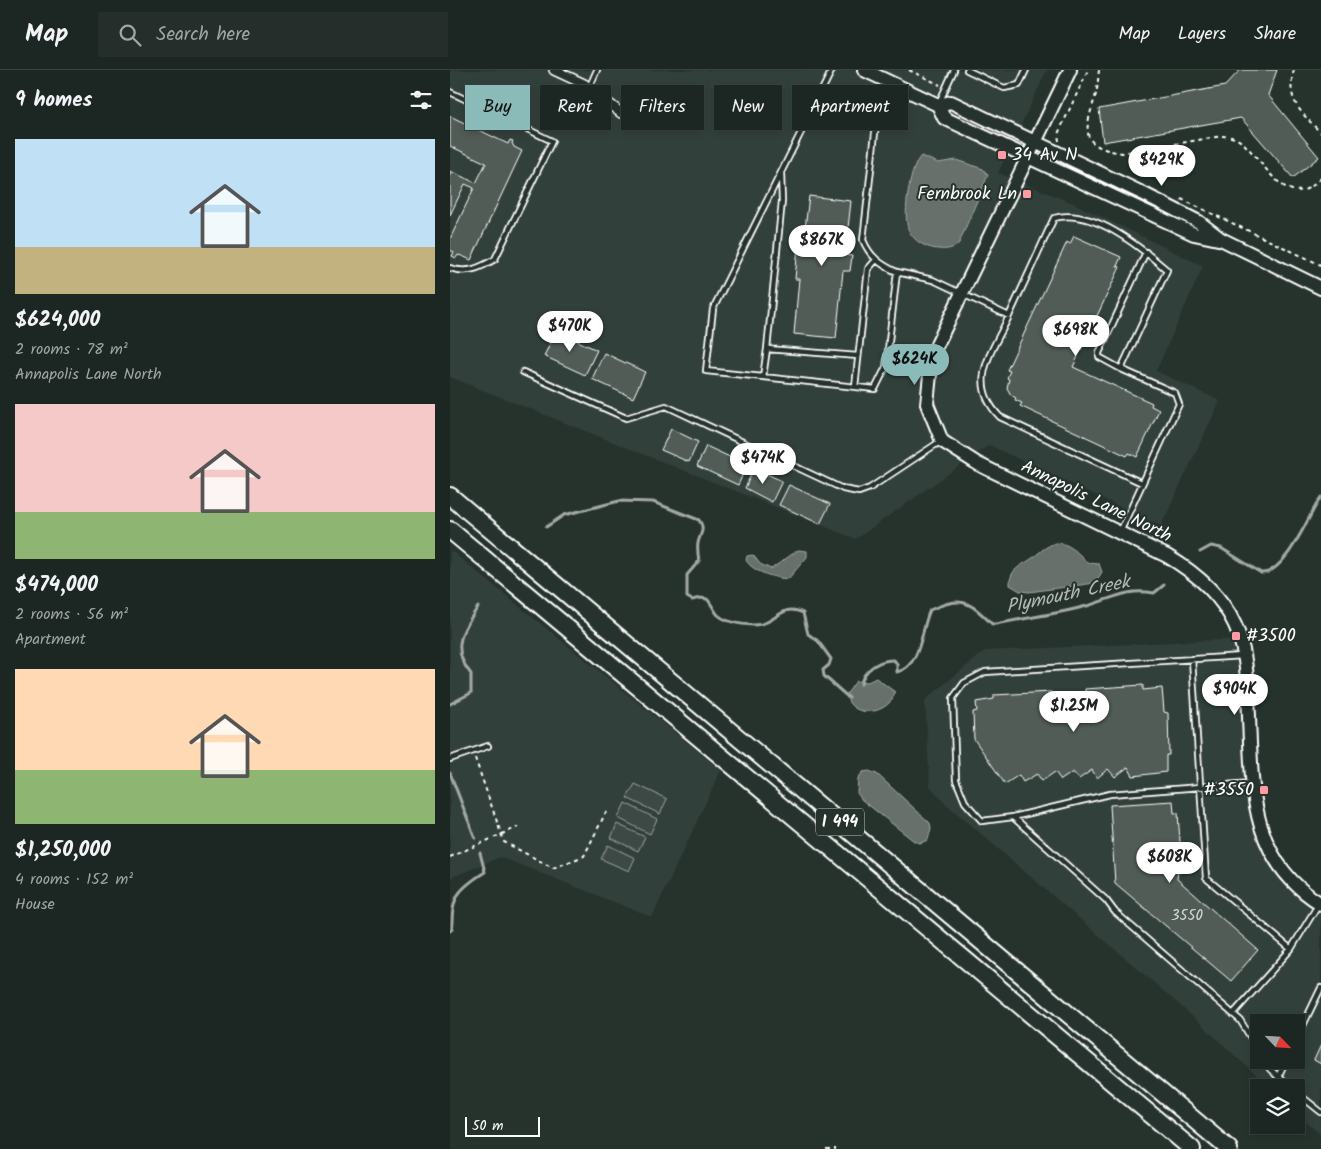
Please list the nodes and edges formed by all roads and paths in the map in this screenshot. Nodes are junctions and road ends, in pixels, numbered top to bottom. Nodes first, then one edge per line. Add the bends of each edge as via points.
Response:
1 (554, 70) edge
2 (597, 70) edge
3 (832, 70) edge
4 (864, 70) edge
5 (954, 70) edge
6 (967, 70) edge
7 (1026, 70) edge
8 (1070, 70) edge
9 (1088, 70) edge
10 (1099, 70) edge
11 (1294, 70) edge
12 (583, 85) edge
13 (590, 85) edge
14 (824, 85) edge
15 (450, 92) edge
16 (611, 105) edge
17 (938, 105) junction
18 (621, 113) dead end
19 (802, 130) edge
20 (875, 130) edge
21 (1321, 133) edge
22 (1060, 141) dead end
23 (1036, 142) junction
24 (1028, 158) junction
25 (781, 171) junction
26 (1321, 178) edge
27 (1176, 197) dead end
28 (1221, 239) junction
29 (1146, 252) junction
30 (876, 260) junction
31 (1321, 265) edge
32 (450, 268) edge
33 (897, 272) junction
34 (1321, 288) edge
35 (962, 294) junction
36 (1009, 316) junction
37 (767, 349) junction
38 (858, 356) junction
39 (1121, 369) junction
40 (523, 372) dead end
41 (763, 377) junction
42 (855, 387) junction
43 (942, 441) junction
44 (1142, 483) junction
45 (450, 496) edge
46 (450, 530) edge
47 (1120, 533) junction
48 (1244, 656) junction
49 (1192, 659) junction
50 (488, 746) dead end
51 (472, 751) junction
52 (450, 759) edge
53 (1253, 782) junction
54 (1201, 786) junction
55 (606, 812) dead end
56 (1013, 817) junction
57 (518, 827) dead end
58 (502, 834) junction
59 (450, 857) edge
60 (1320, 904) edge
61 (1291, 949) junction
62 (1321, 988) edge
63 (1233, 1014) junction
64 (1305, 1021) edge
65 (1250, 1036) edge
66 (1271, 1069) edge
67 (1282, 1069) edge
68 (1278, 1078) joint
69 (1305, 1099) edge
70 (1321, 1112) edge
71 (826, 1149) edge
72 (836, 1149) edge
73 (1192, 1149) edge
74 (1229, 1149) edge

1 - 12 street
2 - 13 lane
3 - 14 lane
4 - 17 street
5 - 17 lane
6 - 7 lane via 1004,88 1019,84
8 - 23 street
9 - 22 path via 1058,134
10 - 26 path via 1086,123 1088,136 1097,146 1122,153 1222,136 1236,138 1285,187 1302,191
11 - 21 path via 1290,83 1292,100
15 - 32 lane via 552,141 495,259 466,271
16 - 18 street
17 - 23 street via 951,102
17 - 24 street via 944,118
19 - 25 lane
20 - 30 lane via 863,240
23 - 24 street
23 - 28 street via 1199,222
24 - 28 street via 1194,234
24 - 35 street
25 - 37 lane via 782,201
25 - 41 lane via 713,309 706,371
27 - 31 path
28 - 34 street
29 - 36 lane via 1135,242 1082,217 1067,215 1054,218
29 - 39 lane via 1167,270
29 - 39 lane via 1099,353 1099,358
30 - 33 lane
30 - 38 lane via 868,269
33 - 35 lane via 933,280
33 - 42 lane via 886,367 875,389
35 - 36 lane
35 - 43 street via 932,355 927,404
36 - 44 lane via 984,372 984,397 990,407 1000,417
37 - 38 lane
37 - 41 lane
38 - 42 lane
39 - 44 lane via 1174,393 1179,404
40 - 43 lane via 626,418 666,406 843,489 859,492
41 - 42 lane
43 - 47 street, Annapolis Lane North via 978,464
44 - 47 lane
45 - 74 highway, I 494
46 - 73 highway, I 494
47 - 48 street, Annapolis Lane North via 1189,569 1208,586 1236,627
48 - 49 lane
48 - 53 street, Annapolis Lane North
49 - 54 lane
49 - 56 lane via 985,672 964,683 953,698 956,780 965,802 982,821
50 - 51 lane
51 - 52 lane
51 - 58 path
53 - 54 lane
53 - 60 street, Annapolis Lane North via 1265,843 1294,884
54 - 56 lane via 1110,794
54 - 61 lane via 1206,878
55 - 58 path via 584,856 556,868 546,866 506,844
56 - 63 lane via 1106,900 1115,912
57 - 58 path
58 - 59 path
60 - 61 lane
61 - 63 lane
62 - 64 lane
63 - 65 lane
66 - 68 lane
67 - 68 lane
69 - 70 lane
71 - 72 path

